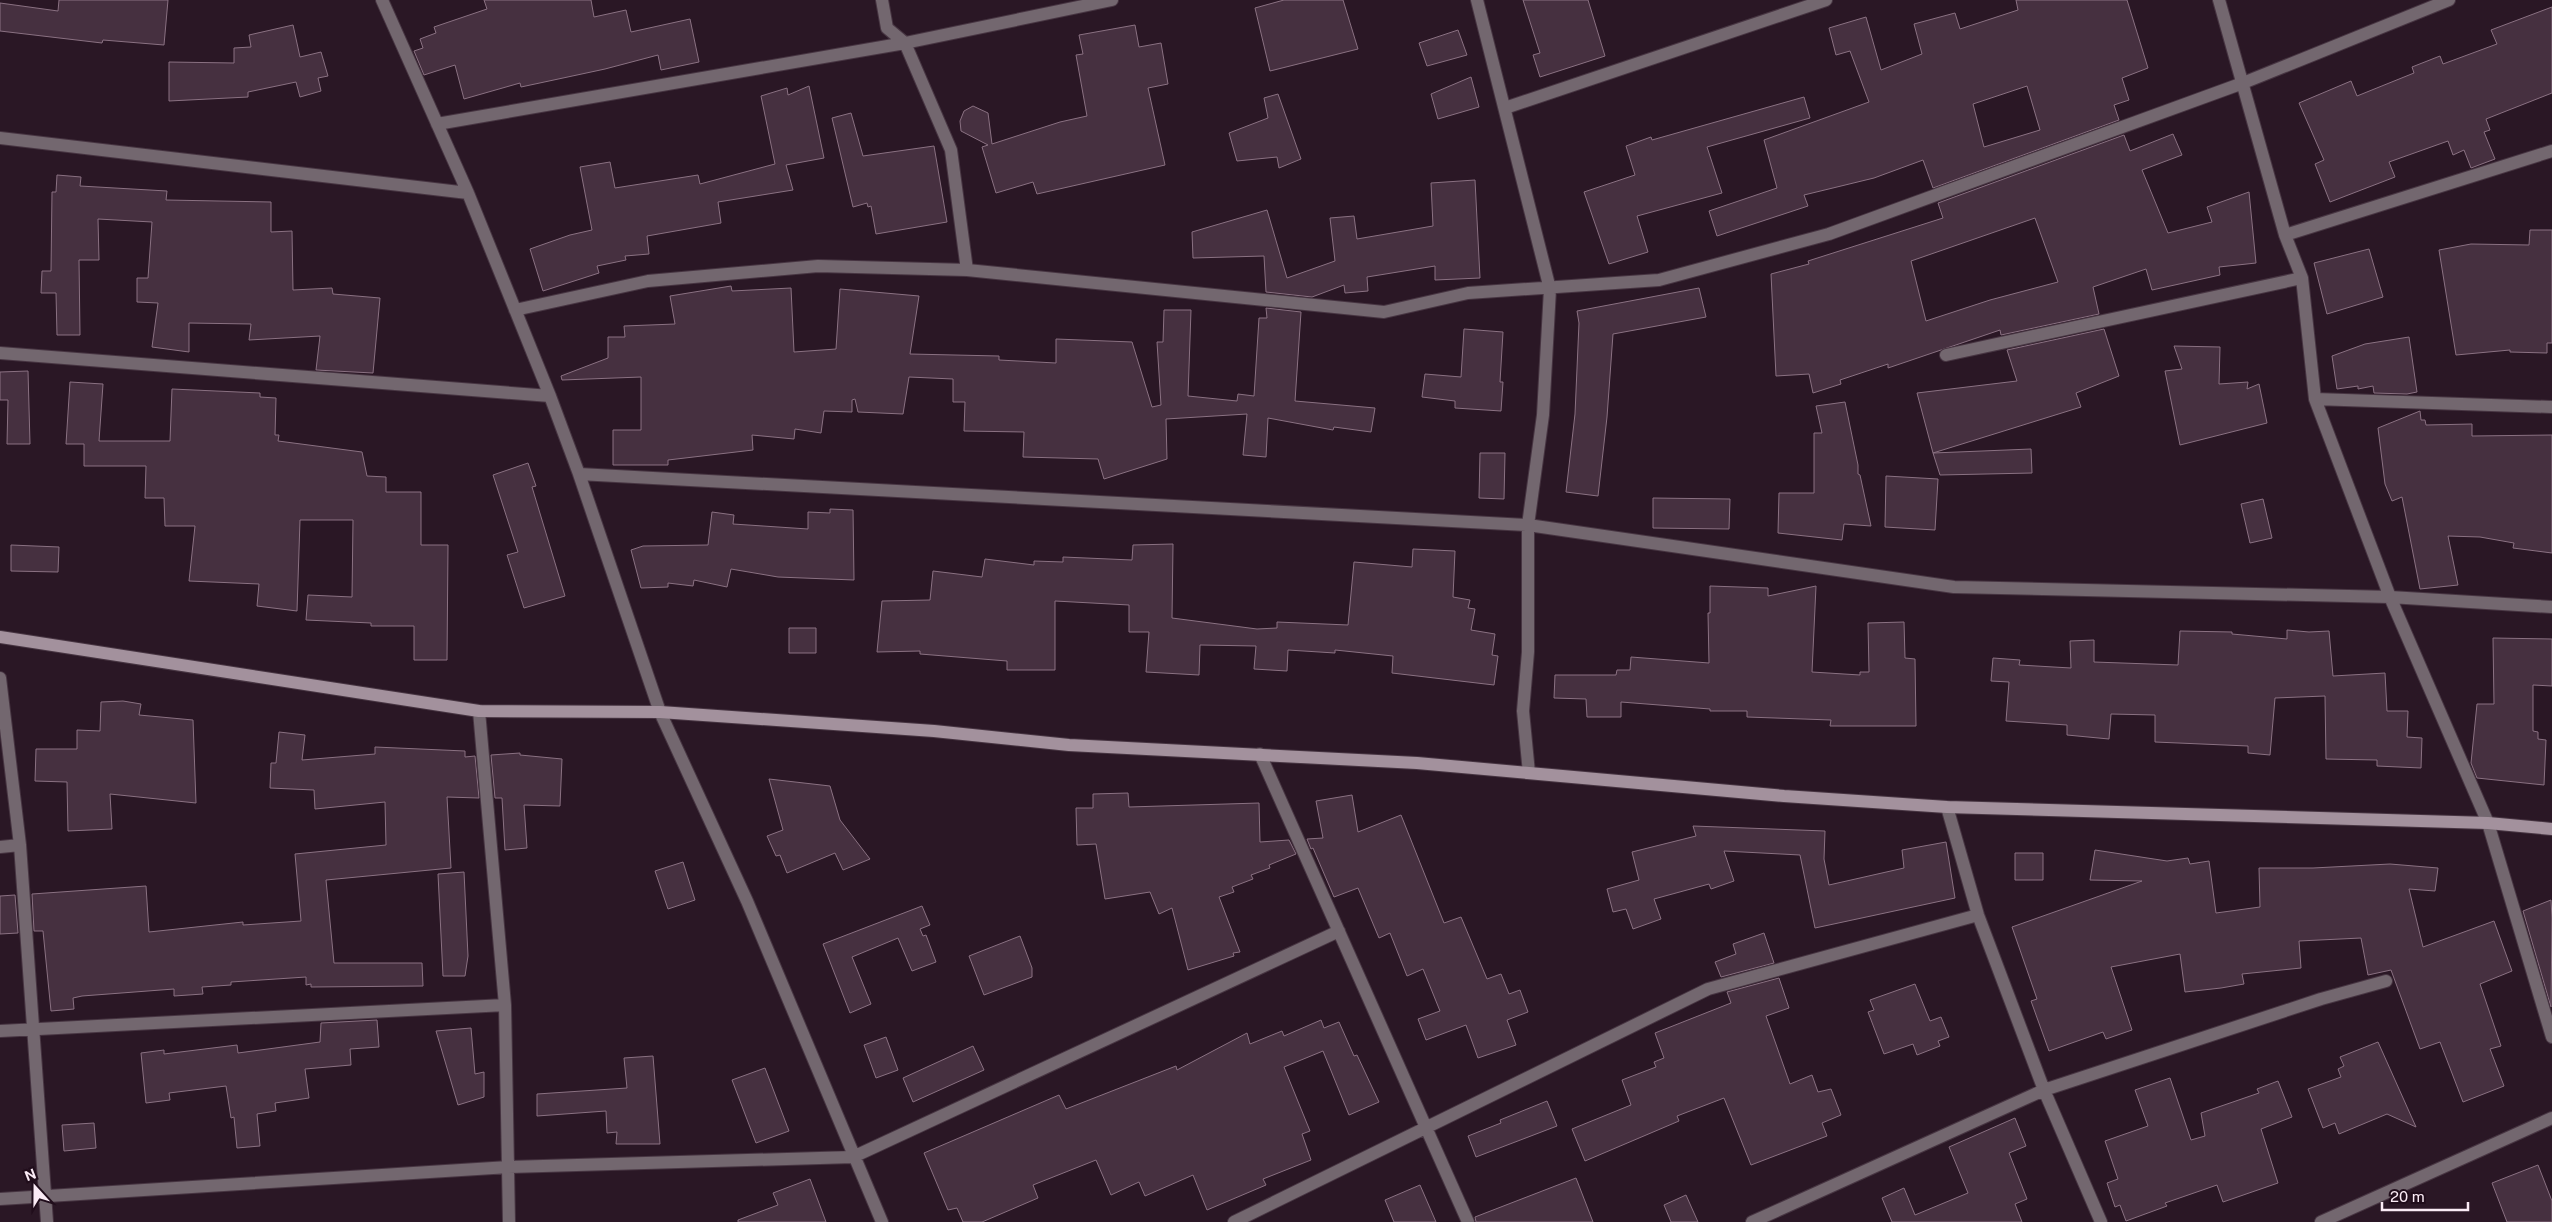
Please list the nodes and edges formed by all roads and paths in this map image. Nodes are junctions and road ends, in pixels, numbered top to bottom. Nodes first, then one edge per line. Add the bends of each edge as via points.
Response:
1 (382, 0) edge
2 (882, 0) edge
3 (1112, 0) edge
4 (1477, 0) edge
5 (1826, 0) edge
6 (2219, 0) edge
7 (2449, 0) edge
8 (905, 43) junction
9 (2243, 83) junction
10 (1505, 108) junction
11 (437, 124) junction
12 (0, 138) edge
13 (2552, 151) edge
14 (468, 192) junction
15 (2285, 235) junction
16 (967, 270) junction
17 (2302, 278) junction
18 (1550, 289) junction
19 (515, 310) junction
20 (0, 353) edge
21 (1946, 355) dead end
22 (550, 396) junction
23 (2314, 399) junction
24 (2552, 407) edge
25 (579, 474) junction
26 (1528, 524) junction
27 (2390, 597) junction
28 (2552, 607) edge
29 (0, 637) edge
30 (0, 678) edge
31 (479, 711) junction
32 (660, 712) junction
33 (1260, 754) junction
34 (1529, 772) junction
35 (1947, 807) junction
36 (2488, 824) junction
37 (2552, 829) edge
38 (20, 845) junction
39 (0, 847) edge
40 (1978, 915) junction
41 (1338, 931) junction
42 (2386, 981) dead end
43 (505, 1005) junction
44 (34, 1030) junction
45 (0, 1031) edge
46 (2552, 1037) edge
47 (2044, 1090) junction
48 (2552, 1118) edge
49 (1426, 1127) junction
50 (853, 1157) junction
51 (509, 1167) junction
52 (45, 1197) junction
53 (0, 1199) edge
54 (47, 1222) edge
55 (509, 1222) edge
56 (882, 1222) edge
57 (1234, 1222) edge
58 (1468, 1222) edge
59 (1752, 1222) edge
60 (2101, 1222) edge
61 (2322, 1222) edge

1 - 11 street
2 - 8 street via 887,28
3 - 8 street
4 - 10 street
5 - 10 street
6 - 9 street
7 - 9 street
8 - 11 street
8 - 16 street via 951,150
9 - 15 street
9 - 18 street via 1829,234 1659,280
10 - 18 street
11 - 14 street
12 - 14 street
13 - 15 street
14 - 19 street
15 - 17 street
16 - 18 street via 1384,312 1468,293
16 - 19 street via 818,266 657,280
17 - 21 street
17 - 23 street
18 - 26 street via 1543,415
19 - 22 street
20 - 22 street
22 - 25 street
23 - 24 street
23 - 27 street
25 - 26 street
25 - 32 street
26 - 27 street via 1954,587
26 - 34 street via 1528,652 1523,712
27 - 28 street
27 - 36 street
29 - 31 main road
30 - 38 street
31 - 32 main road
31 - 43 street
32 - 33 main road via 934,731 1069,745
32 - 50 street via 747,901
33 - 34 main road
33 - 41 street
34 - 35 main road via 1784,796
35 - 36 main road
35 - 40 street
36 - 37 main road
36 - 46 street
38 - 39 street
38 - 44 street
40 - 47 street
40 - 49 street via 1708,989
41 - 49 street
41 - 50 street
42 - 47 street via 2321,999
43 - 44 street
43 - 51 street
44 - 45 street
44 - 52 street
47 - 59 street
47 - 60 street
48 - 61 street
49 - 57 street
49 - 58 street
50 - 51 street
50 - 56 street
51 - 52 street
51 - 55 street
52 - 53 street
52 - 54 street

